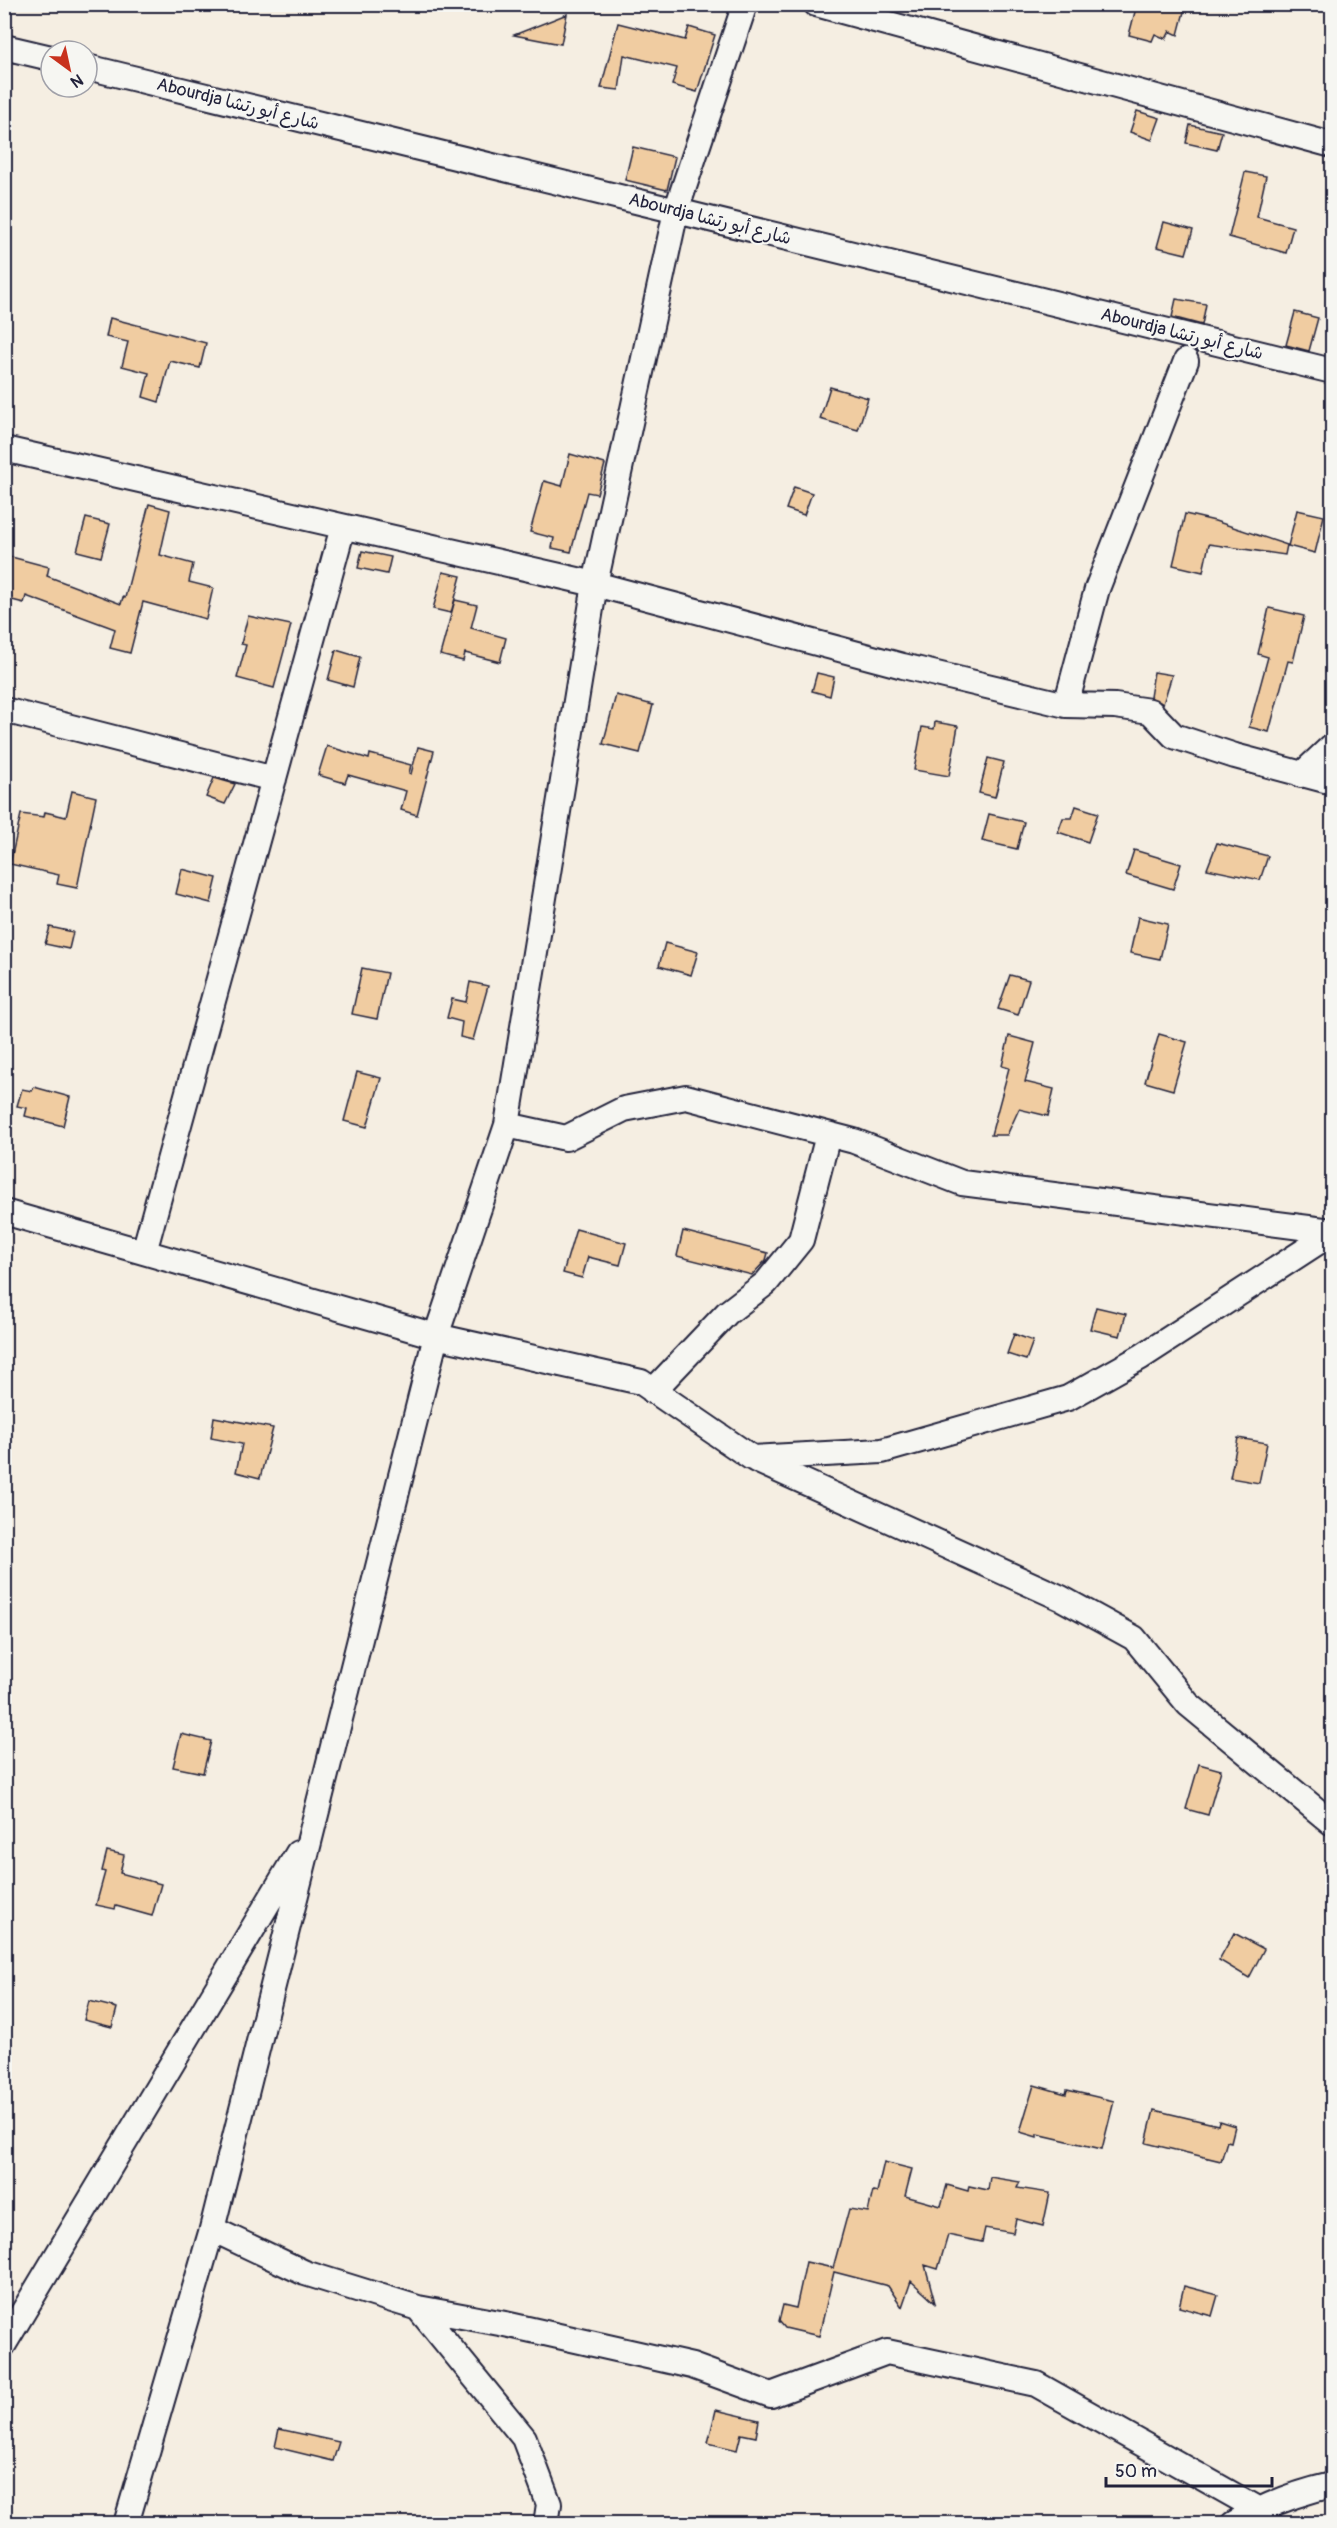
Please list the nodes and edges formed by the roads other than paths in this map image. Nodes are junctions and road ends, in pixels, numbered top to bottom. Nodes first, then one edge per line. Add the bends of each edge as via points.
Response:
1 (745, 4) edge
2 (816, 4) edge
3 (4, 46) edge
4 (39, 55) edge
5 (99, 70) edge
6 (1332, 145) edge
7 (676, 211) junction
8 (1186, 361) dead end
9 (1332, 371) edge
10 (4, 449) edge
11 (343, 526) junction
12 (595, 584) junction
13 (1066, 705) junction
14 (4, 710) edge
15 (1332, 746) edge
16 (1301, 775) junction
17 (274, 779) junction
18 (1332, 782) edge
19 (507, 1125) junction
20 (828, 1135) junction
21 (4, 1212) edge
22 (1332, 1232) edge
23 (144, 1252) junction
24 (436, 1336) junction
25 (653, 1391) junction
26 (752, 1458) junction
27 (1332, 1823) edge
28 (312, 1831) junction
29 (212, 2229) junction
30 (418, 2308) junction
31 (4, 2344) edge
32 (1332, 2485) edge
33 (1258, 2509) junction
34 (126, 2523) edge
35 (546, 2523) edge
36 (1233, 2523) edge

1 - 7 street
2 - 6 street
3 - 4 street
5 - 7 street, Abourdja شارع أبو رتشا
7 - 9 street, Abourdja شارع أبو رتشا
7 - 12 street
8 - 13 street via 1097,589
10 - 11 street
11 - 12 street
11 - 17 street
12 - 13 street
12 - 19 street
13 - 16 street via 1150,711 1174,736
14 - 17 street
15 - 16 street
16 - 18 street
17 - 23 street
19 - 20 street via 566,1138 624,1110 686,1097
19 - 24 street
20 - 22 street via 962,1183
20 - 25 street via 801,1240 766,1283 727,1313
21 - 23 street
22 - 26 street via 1141,1357 1068,1398 882,1451
23 - 24 street
24 - 25 street via 641,1382
24 - 28 street
25 - 26 street
26 - 27 street via 1061,1598 1134,1638 1188,1704
28 - 29 street
28 - 31 street
29 - 30 street via 305,2273
29 - 34 street
30 - 33 street via 692,2366 771,2395 887,2352 1036,2384
30 - 35 street via 524,2438 549,2504
32 - 33 street via 1300,2492
33 - 36 street

